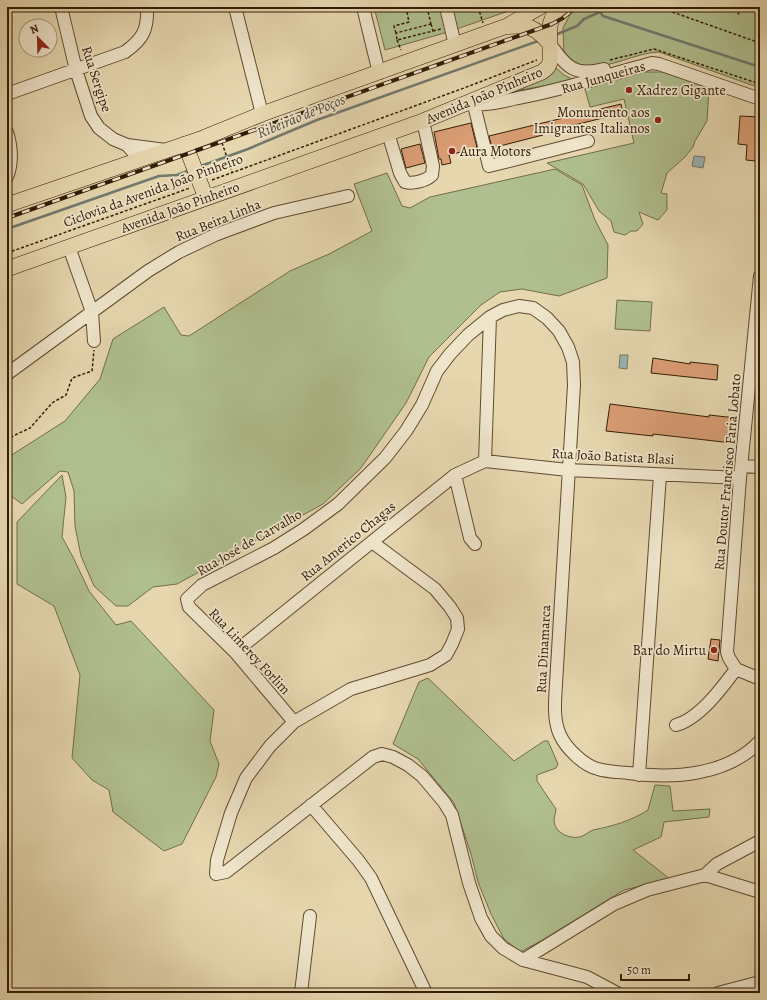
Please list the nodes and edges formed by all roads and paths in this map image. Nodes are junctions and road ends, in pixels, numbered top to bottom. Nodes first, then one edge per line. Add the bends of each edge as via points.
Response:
1 (61, 7) edge
2 (147, 7) edge
3 (236, 7) edge
4 (363, 7) edge
5 (406, 7) edge
6 (427, 7) edge
7 (446, 7) edge
8 (478, 7) edge
9 (561, 7) edge
10 (658, 7) edge
11 (736, 7) edge
12 (537, 8) edge
13 (738, 15) dead end
14 (431, 24) junction
15 (483, 24) dead end
16 (504, 27) junction
17 (396, 33) junction
18 (398, 40) junction
19 (550, 43) junction
20 (760, 43) edge
21 (455, 45) junction
22 (400, 50) dead end
23 (539, 65) dead end
24 (76, 70) junction
25 (379, 73) junction
26 (760, 91) edge
27 (7, 94) edge
28 (760, 99) edge
29 (470, 105) junction
30 (262, 114) junction
31 (423, 121) junction
32 (7, 132) edge
33 (388, 133) junction
34 (588, 141) dead end
35 (221, 142) dead end
36 (127, 145) junction
37 (186, 148) junction
38 (167, 150) junction
39 (140, 160) junction
40 (232, 172) junction
41 (7, 177) edge
42 (203, 191) junction
43 (348, 196) dead end
44 (7, 205) edge
45 (69, 247) junction
46 (7, 253) edge
47 (7, 269) edge
48 (760, 276) edge
49 (92, 312) junction
50 (490, 318) junction
51 (94, 342) joint
52 (7, 374) edge
53 (7, 441) edge
54 (485, 461) junction
55 (760, 468) edge
56 (568, 470) junction
57 (741, 472) junction
58 (660, 474) junction
59 (455, 475) junction
60 (372, 542) junction
61 (475, 544) dead end
62 (187, 599) joint
63 (235, 652) junction
64 (736, 669) junction
65 (760, 679) edge
66 (294, 722) junction
67 (676, 725) dead end
68 (760, 741) edge
69 (638, 775) junction
70 (311, 805) junction
71 (760, 841) edge
72 (705, 875) junction
73 (760, 892) edge
74 (310, 916) dead end
75 (523, 960) junction
76 (760, 982) edge
77 (301, 993) edge
78 (426, 993) edge
79 (617, 993) edge
80 (718, 993) edge

1 - 24 street, Rua Sergipe
2 - 24 street via 148,19 144,34 137,44 125,52
3 - 30 street
4 - 25 street
5 - 17 path via 409,22 394,26
6 - 14 path
7 - 21 street
8 - 15 path
9 - 19 main road, Avenida João Pinheiro via 552,18
10 - 20 path
11 - 13 path
12 - 16 main road
14 - 17 path
14 - 18 path via 433,31
16 - 19 main road via 534,28
16 - 21 main road
17 - 18 path
18 - 22 path
19 - 26 street, Rua Junqueiras via 567,65 580,72 594,72 652,57
19 - 29 main road, Avenida João Pinheiro via 550,62 542,72
21 - 25 main road
23 - 40 path, Ciclovia da Avenida João Pinheiro via 537,60
24 - 27 street
24 - 36 street, Rua Sergipe via 91,116 99,128 113,139
25 - 30 main road
28 - 29 street, Rua Junqueiras via 652,63 545,93
29 - 31 main road, Avenida João Pinheiro
29 - 34 street via 489,166
30 - 37 main road
31 - 33 main road, Avenida João Pinheiro
31 - 33 street via 433,166 429,178 405,182
32 - 41 street via 11,145
33 - 42 main road, Avenida João Pinheiro
35 - 40 path
36 - 38 street, Rua Sergipe
36 - 39 street, Rua Sergipe
37 - 38 main road
37 - 42 main road
38 - 39 main road
39 - 44 main road
40 - 42 path, Ciclovia da Avenida João Pinheiro
42 - 45 main road, Avenida João Pinheiro
42 - 46 path, Ciclovia da Avenida João Pinheiro
43 - 49 street, Rua Beira Linha via 274,213 215,235 178,252
45 - 47 main road, Avenida João Pinheiro
45 - 49 street
48 - 57 street, Rua Doutor Francisco Faria Lobato
49 - 51 street
49 - 52 street, Rua Beira Linha
50 - 54 street
50 - 56 street, Rua José de Carvalho via 503,310 519,306 533,308 559,331 568,347 573,362 574,386
50 - 62 street, Rua José de Carvalho via 468,335 450,354 437,370 422,405 406,431 385,458 338,504 274,548 202,585
51 - 53 path via 92,371 72,378 66,395 52,403 30,428
54 - 56 street, Rua João Batista Blasi
54 - 59 street, Rua Americo Chagas
55 - 57 street, Rua João Batista Blasi
56 - 58 street, Rua João Batista Blasi
56 - 69 street, Rua Dinamarca via 555,716 560,735 581,761 596,769
57 - 58 street, Rua João Batista Blasi
57 - 64 street, Rua Doutor Francisco Faria Lobato via 727,652
58 - 69 street
59 - 60 street, Rua Americo Chagas
59 - 61 street via 470,538
60 - 63 street, Rua Americo Chagas
60 - 66 street via 435,589 450,607 457,618 458,629 452,644 446,655 430,665 351,689
62 - 63 street, Rua Limercy Forlim via 189,607
63 - 66 street, Rua Limercy Forlim
64 - 65 street
64 - 67 street via 720,691 684,723
66 - 70 street via 270,746 246,778 231,814 217,860 216,874 226,872
68 - 69 street, Rua Dinamarca via 733,761 712,770 682,775
70 - 75 street via 373,757 382,754 408,765 422,776 452,815 469,883 481,918 491,936 503,948
70 - 78 street via 371,878
71 - 72 street via 717,864
72 - 73 street
72 - 75 street via 647,890 614,904
74 - 77 street
75 - 79 street via 587,977
76 - 80 street

